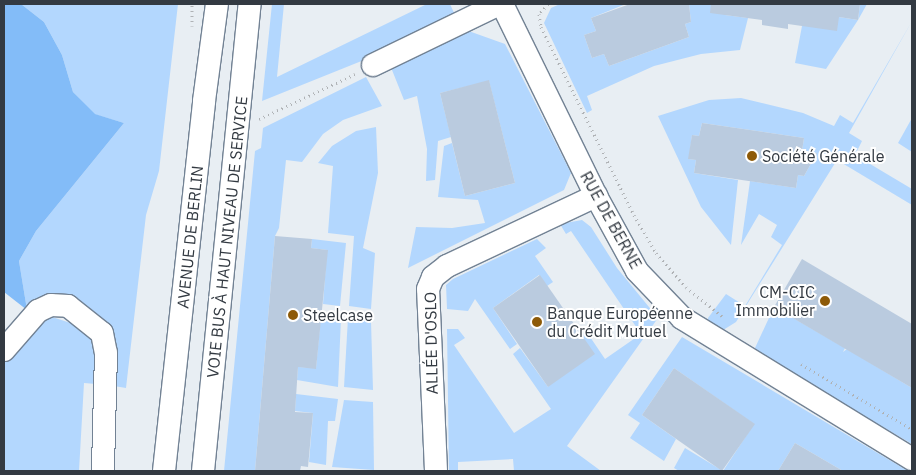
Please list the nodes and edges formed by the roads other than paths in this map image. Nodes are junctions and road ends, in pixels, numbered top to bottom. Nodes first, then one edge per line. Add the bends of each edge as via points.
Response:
1 (217, 4) edge
2 (250, 4) edge
3 (500, 4) edge
4 (373, 65) road end
5 (596, 196) junction
6 (4, 350) edge
7 (912, 458) edge
8 (102, 471) edge
9 (164, 471) edge
10 (203, 471) edge
11 (436, 471) edge

1 - 9 street, AVENUE DE BERLIN
2 - 10 street, VOIE BUS À HAUT NIVEAU DE SERVICE
3 - 4 street
3 - 5 street, RUE DE BERNE
5 - 7 street, RUE DE BERNE via 637,271 682,318
5 - 11 street, ALLÉE D'OSLO via 447,266 433,276 428,289
6 - 8 street via 38,311 52,305 68,306 102,333 106,353

